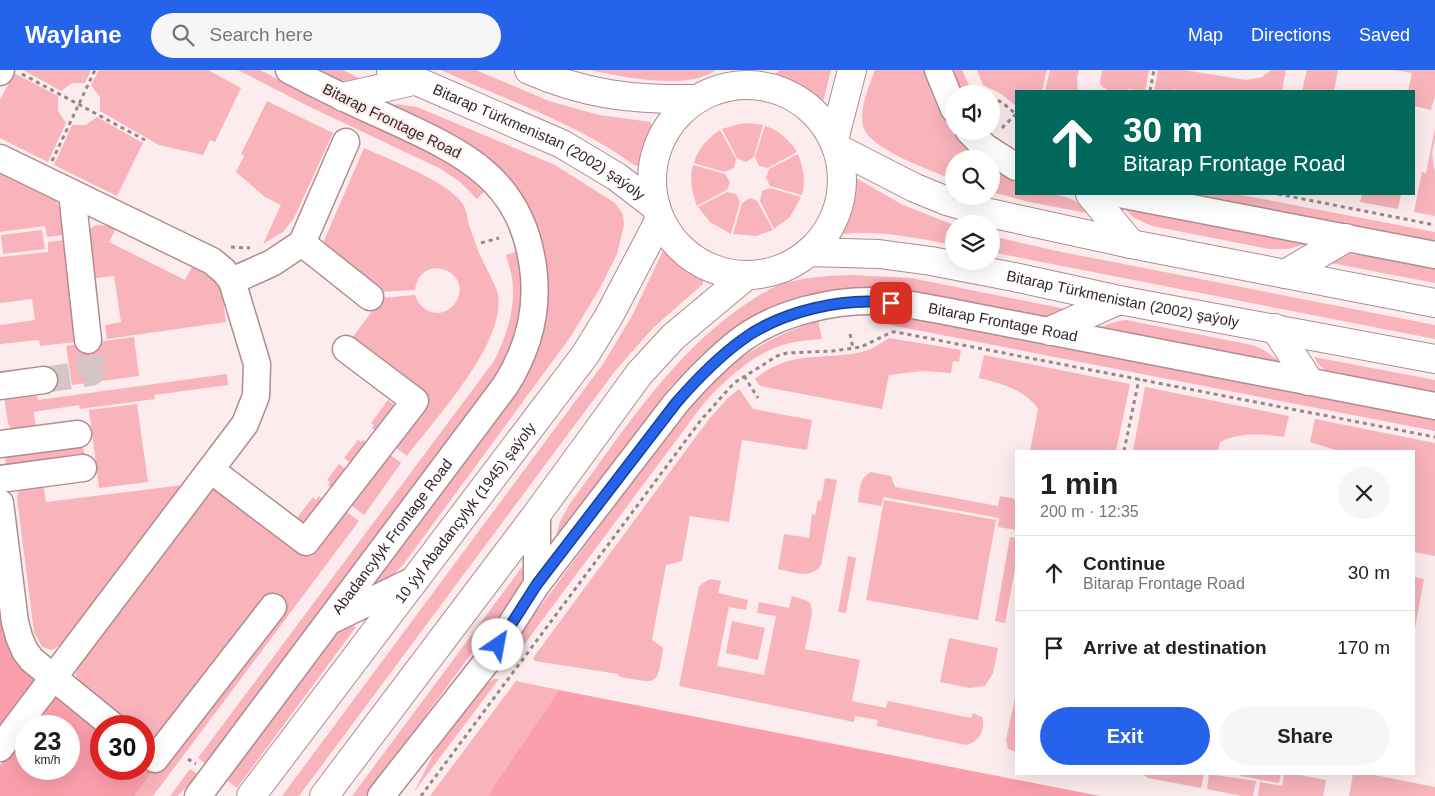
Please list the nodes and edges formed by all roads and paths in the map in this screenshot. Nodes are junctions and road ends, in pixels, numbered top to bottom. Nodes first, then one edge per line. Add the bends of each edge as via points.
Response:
1 (16, 70) edge
2 (95, 70) edge
3 (288, 70) edge
4 (529, 70) edge
5 (852, 70) edge
6 (938, 70) edge
7 (1154, 70) edge
8 (402, 76) edge
9 (742, 78) edge
10 (945, 87) edge
11 (1150, 90) edge
12 (343, 97) junction
13 (696, 99) junction
14 (1000, 102) edge
15 (79, 104) junction
16 (1015, 113) edge
17 (1015, 115) edge
18 (1002, 128) dead end
19 (145, 140) dead end
20 (978, 140) edge
21 (346, 142) dead end
22 (835, 144) junction
23 (0, 158) edge
24 (1015, 165) edge
25 (50, 166) dead end
26 (72, 193) junction
27 (1091, 195) edge
28 (1124, 195) edge
29 (1283, 195) edge
30 (658, 213) junction
31 (1435, 224) edge
32 (499, 238) dead end
33 (1346, 238) junction
34 (302, 243) junction
35 (481, 243) dead end
36 (1131, 244) junction
37 (227, 247) dead end
38 (257, 248) dead end
39 (809, 252) junction
40 (1435, 255) edge
41 (532, 256) joint
42 (1285, 274) junction
43 (747, 275) junction
44 (232, 282) junction
45 (370, 297) dead end
46 (1119, 300) junction
47 (1435, 304) edge
48 (1275, 328) junction
49 (1050, 331) junction
50 (850, 334) dead end
51 (88, 340) tunnel mouth
52 (853, 348) junction
53 (346, 349) dead end
54 (1435, 359) edge
55 (744, 376) junction
56 (1139, 379) junction
57 (44, 380) tunnel mouth
58 (1309, 381) junction
59 (0, 386) edge
60 (758, 398) dead end
61 (1435, 406) edge
62 (78, 434) dead end
63 (1435, 437) edge
64 (0, 444) edge
65 (1124, 450) edge
66 (83, 468) dead end
67 (211, 470) junction
68 (0, 479) edge
69 (0, 503) edge
70 (537, 514) junction
71 (416, 579) junction
72 (537, 584) junction
73 (273, 608) dead end
74 (330, 621) junction
75 (54, 679) junction
76 (99, 715) edge
77 (0, 748) edge
78 (155, 758) edge
79 (198, 796) edge
80 (251, 796) edge
81 (324, 796) edge
82 (381, 796) edge
83 (421, 796) edge

1 - 15 path
2 - 15 path
3 - 12 street, Bitarap Frontage Road
4 - 13 main road via 559,83 612,96
5 - 22 main road
6 - 10 street
7 - 11 path
8 - 12 main road
8 - 30 main road, Bitarap Türkmenistan (2002) şaýoly via 562,144 617,177
9 - 13 main road
9 - 22 main road via 787,93 804,104 819,118
12 - 41 street, Bitarap Frontage Road via 447,146 475,164 512,205
13 - 30 main road via 676,117 661,140 653,166 653,193
14 - 16 path
15 - 19 path
15 - 25 path
17 - 18 path
20 - 24 street
21 - 34 street
22 - 36 main road via 915,188 947,201 1029,223
22 - 39 main road via 842,180 838,207 827,232
23 - 26 street
26 - 44 street via 212,261
26 - 51 street
27 - 36 main road
28 - 33 street
29 - 31 path
30 - 43 main road via 675,242 695,260 720,271
30 - 71 main road, 10 ýyl Abadançylyk (1945) şaýoly via 609,316 586,355
32 - 35 path
33 - 40 street
33 - 42 main road
34 - 44 street via 272,263
34 - 45 street
36 - 42 main road
37 - 38 path
39 - 43 main road via 774,272
39 - 46 main road, Bitarap Türkmenistan (2002) şaýoly via 879,254 930,261
41 - 74 street, Abadancylyk Frontage Road via 535,304 529,338 514,372
42 - 47 main road
43 - 70 main road via 658,353 622,395
44 - 67 street via 257,364 256,396 245,424
46 - 48 main road, Bitarap Türkmenistan (2002) şaýoly
46 - 49 main road
48 - 54 main road, Bitarap Türkmenistan (2002) şaýoly
48 - 58 main road
49 - 58 street, Bitarap Frontage Road
49 - 72 street, Bitarap Frontage Road via 877,301 822,307 766,325 742,339 694,381
50 - 52 path
52 - 55 path via 777,356
52 - 56 path via 896,332
53 - 67 street via 415,401 306,542
55 - 60 path
55 - 83 path via 701,420
56 - 63 path
56 - 65 path
57 - 59 street
58 - 61 street, Bitarap Frontage Road
62 - 64 street
66 - 68 street
67 - 75 street
69 - 75 street via 19,637 32,660
70 - 72 street
70 - 81 main road
71 - 74 street
71 - 80 main road, 10 ýyl Abadançylyk (1945) şaýoly
72 - 82 street via 488,660
73 - 78 street
74 - 79 street, Abadancylyk Frontage Road
75 - 76 street
75 - 77 street

